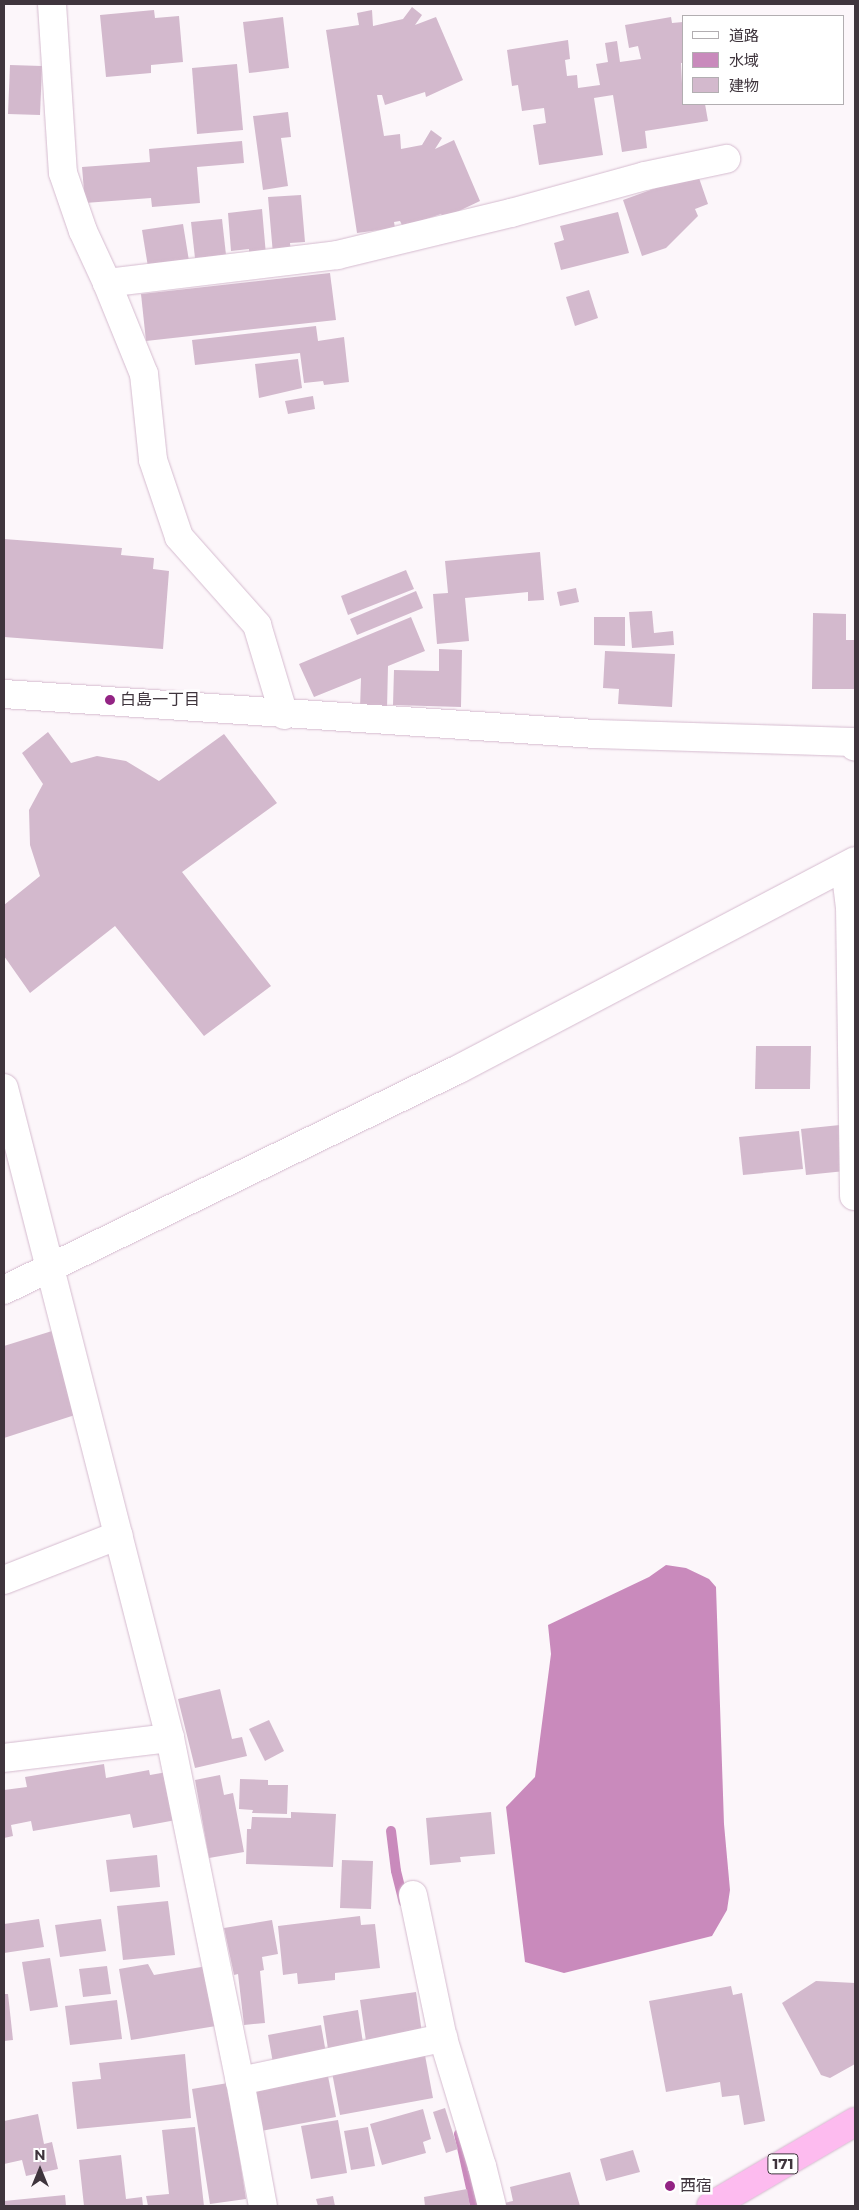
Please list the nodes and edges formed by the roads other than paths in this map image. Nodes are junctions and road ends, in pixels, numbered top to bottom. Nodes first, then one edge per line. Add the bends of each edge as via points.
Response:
1 (52, 4) edge
2 (726, 159) dead end
3 (107, 283) junction
4 (4, 694) edge
5 (284, 715) junction
6 (855, 747) edge
7 (850, 864) edge
8 (4, 1088) edge
9 (854, 1196) dead end
10 (51, 1269) junction
11 (4, 1290) edge
12 (120, 1535) junction
13 (4, 1580) edge
14 (170, 1738) junction
15 (4, 1758) edge
16 (413, 1895) dead end
17 (443, 2038) junction
18 (240, 2081) junction
19 (855, 2122) edge
20 (263, 2206) edge
21 (492, 2206) edge
22 (711, 2206) edge

1 - 3 street via 63,173 83,231
2 - 3 street via 654,174 337,255
3 - 5 street via 144,374 153,460 179,536 257,625
4 - 5 street
5 - 6 street via 596,734 853,742
7 - 9 street
7 - 10 street via 459,1069
8 - 10 street
10 - 11 street
10 - 12 street
12 - 13 street
12 - 14 street
14 - 15 street
14 - 18 street
16 - 17 street
17 - 18 street
17 - 21 street
18 - 20 street
19 - 22 highway, 171

